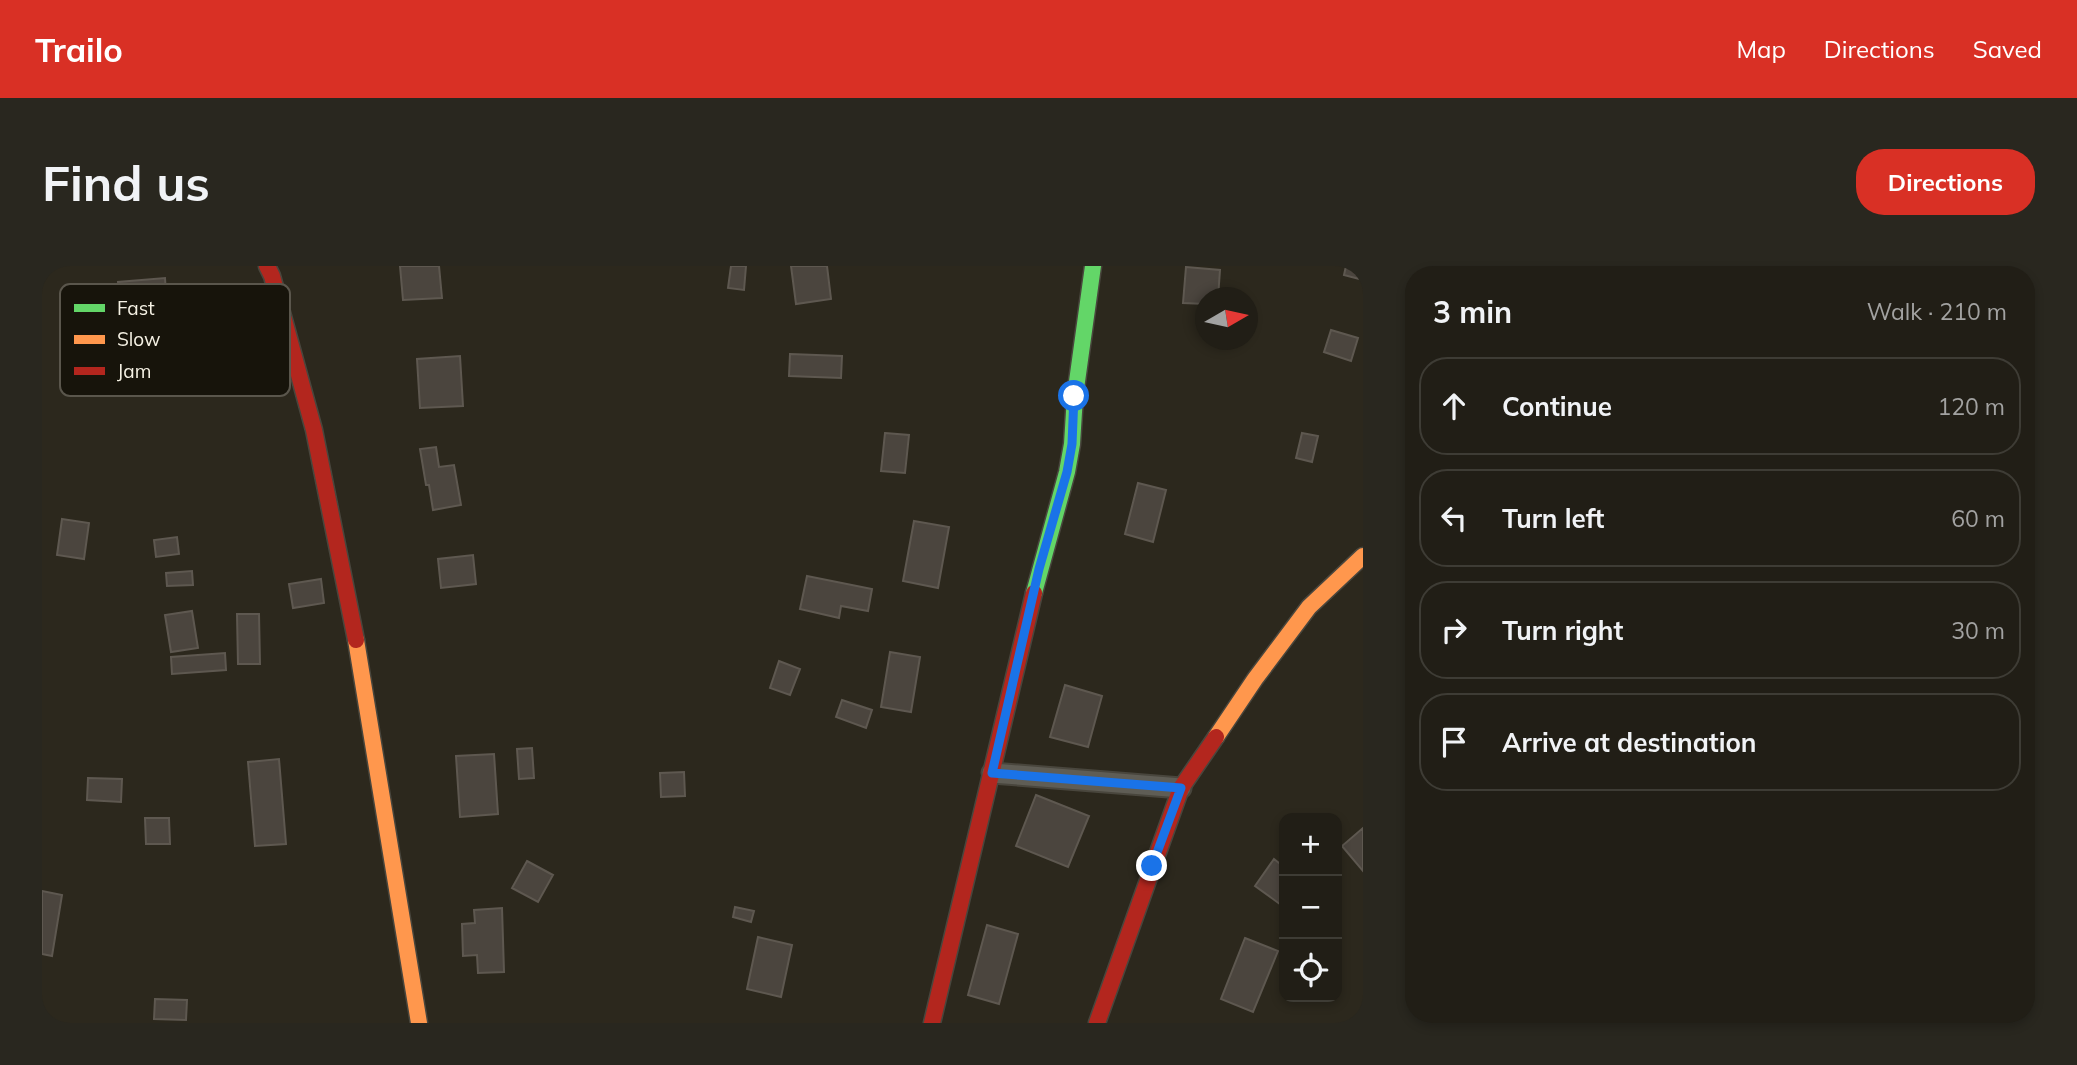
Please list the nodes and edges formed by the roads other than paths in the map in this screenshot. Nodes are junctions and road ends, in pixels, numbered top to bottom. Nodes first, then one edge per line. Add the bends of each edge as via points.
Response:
1 (267, 266) edge
2 (1093, 266) edge
3 (274, 284) edge
4 (290, 342) edge
5 (1363, 556) edge
6 (992, 773) junction
7 (1181, 788) junction
8 (419, 1023) edge
9 (932, 1023) edge
10 (1097, 1023) edge

1 - 3 street
2 - 6 street via 1067,472 1039,569
4 - 8 street via 314,430 361,665
5 - 7 street via 1309,607
6 - 7 street
6 - 9 street
7 - 10 street

